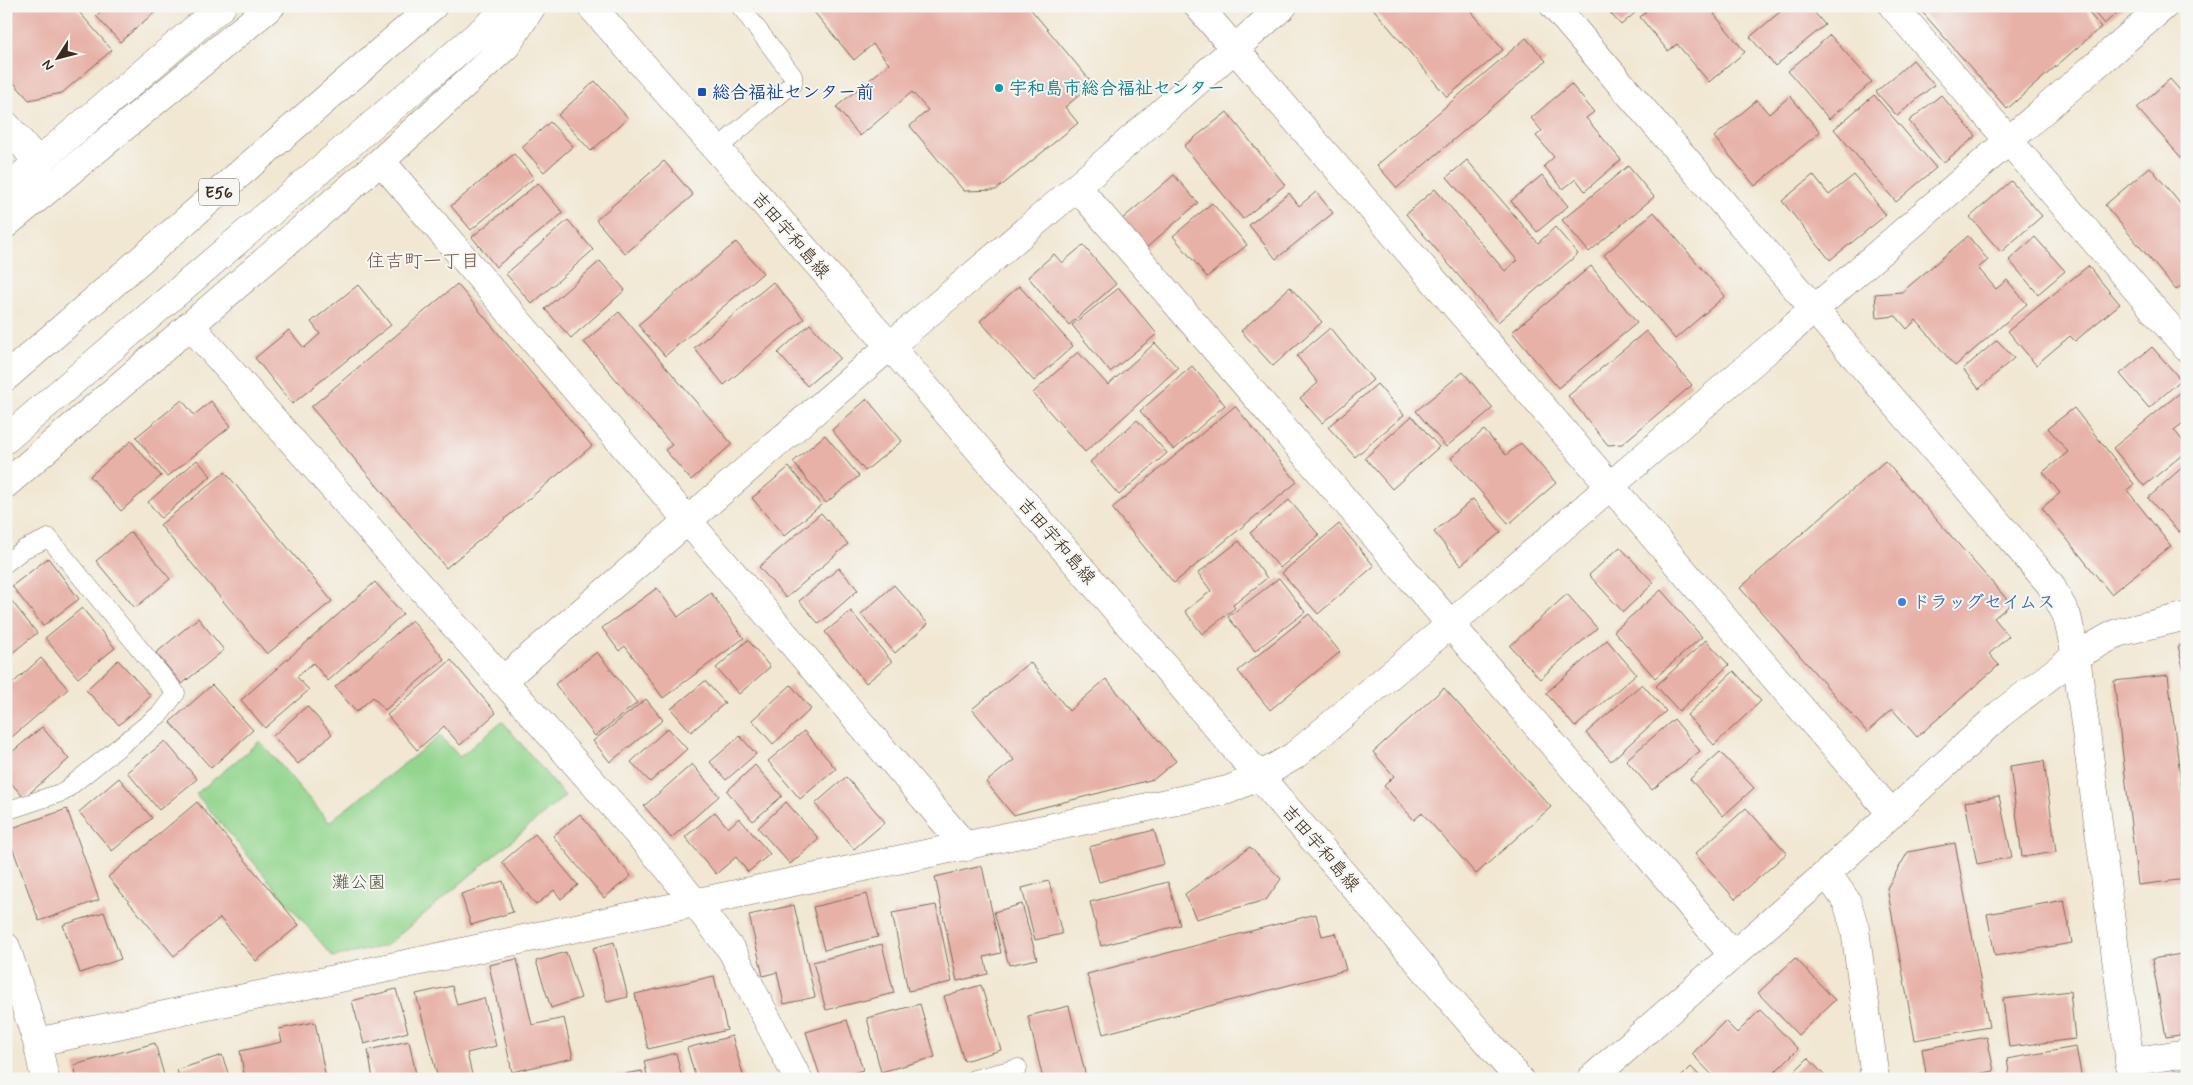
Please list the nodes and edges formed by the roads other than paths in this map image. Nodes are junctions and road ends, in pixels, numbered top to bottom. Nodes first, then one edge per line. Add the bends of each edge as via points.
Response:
1 (222, 6) edge
2 (271, 6) edge
3 (433, 6) edge
4 (511, 6) edge
5 (532, 6) edge
6 (591, 6) edge
7 (740, 6) edge
8 (1198, 6) edge
9 (1283, 6) edge
10 (1554, 6) edge
11 (1893, 6) edge
12 (2164, 6) edge
13 (1233, 49) junction
14 (6, 124) edge
15 (2010, 141) junction
16 (716, 150) junction
17 (382, 161) junction
18 (39, 163) junction
19 (1078, 187) junction
20 (6, 189) edge
21 (6, 224) edge
22 (1815, 309) junction
23 (190, 325) junction
24 (890, 346) junction
25 (2187, 348) edge
26 (6, 377) edge
27 (6, 439) edge
28 (6, 484) edge
29 (1610, 487) junction
30 (690, 521) junction
31 (6, 563) edge
32 (2187, 616) edge
33 (1451, 624) junction
34 (2076, 656) junction
35 (502, 681) junction
36 (1260, 776) junction
37 (6, 811) edge
38 (1892, 814) junction
39 (966, 847) junction
40 (1827, 873) junction
41 (697, 904) junction
42 (6, 947) edge
43 (1733, 955) junction
44 (38, 1042) junction
45 (2187, 1053) edge
46 (1018, 1068) dead end
47 (2130, 1070) edge
48 (45, 1079) edge
49 (798, 1079) edge
50 (974, 1079) edge
51 (1520, 1079) edge
52 (1591, 1079) edge
53 (1875, 1079) edge

1 - 18 main road
2 - 21 main road
3 - 26 main road, E56
4 - 27 main road
5 - 17 main road via 506,46
6 - 16 main road, 吉田宇和島線
7 - 16 lane via 793,76 794,83
8 - 13 main road
9 - 13 main road
10 - 22 main road
11 - 15 main road
12 - 15 main road
13 - 19 main road
13 - 29 main road
14 - 18 main road
15 - 22 main road
15 - 25 main road
16 - 24 main road, 吉田宇和島線
17 - 23 main road
17 - 30 main road
18 - 20 main road
19 - 24 main road
19 - 33 main road
22 - 29 main road
22 - 34 main road via 2050,584 2067,616
23 - 28 main road
23 - 35 main road
24 - 30 main road
24 - 36 main road, 吉田宇和島線
29 - 33 main road
29 - 38 main road
30 - 35 main road
30 - 39 main road
31 - 37 lane via 24,549 49,538 176,693 160,714 63,792
32 - 34 main road via 2117,633
33 - 36 main road via 1294,756
33 - 43 main road
34 - 38 main road via 2000,714
34 - 47 main road
35 - 41 main road
36 - 39 main road via 1228,790
36 - 51 main road, 吉田宇和島線
38 - 40 main road
39 - 41 main road
40 - 43 main road
40 - 53 main road via 1847,902 1855,929
41 - 44 main road
41 - 49 main road via 732,951
42 - 44 main road
43 - 52 main road
44 - 48 main road
45 - 47 main road
46 - 50 lane

